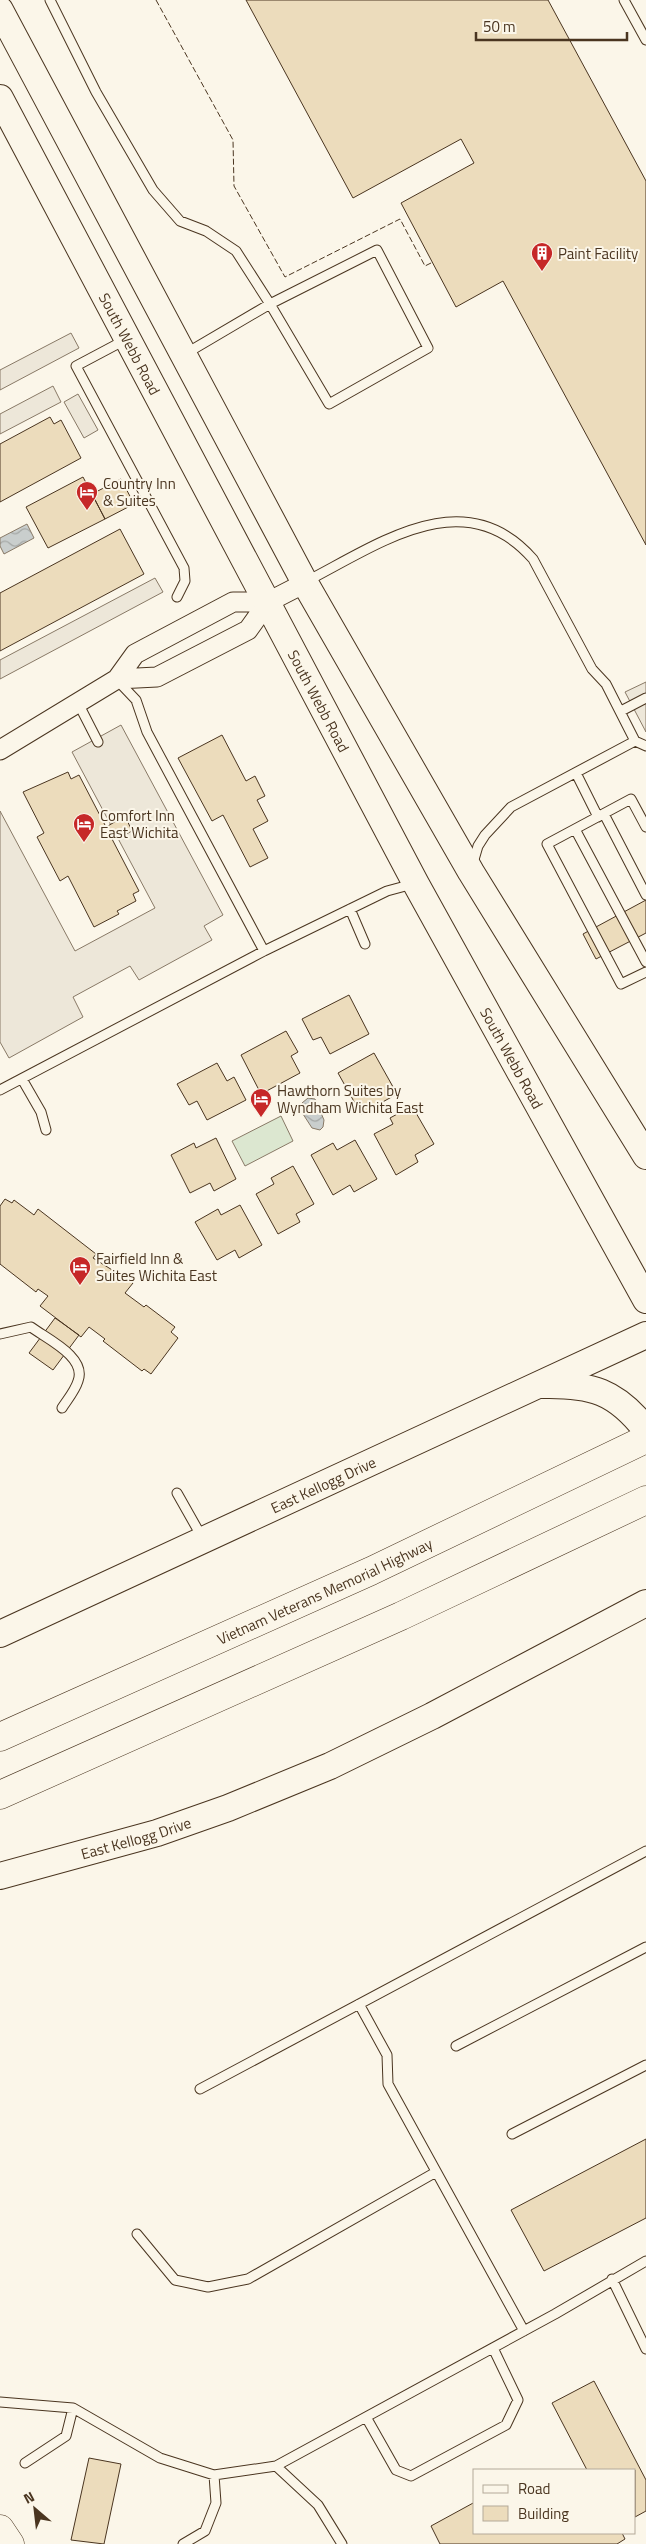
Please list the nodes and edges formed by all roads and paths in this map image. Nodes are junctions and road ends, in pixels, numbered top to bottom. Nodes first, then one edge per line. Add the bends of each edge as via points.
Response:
1 (50, 0) edge
2 (624, 0) edge
3 (0, 10) edge
4 (646, 40) edge
5 (0, 98) edge
6 (270, 304) junction
7 (127, 339) junction
8 (184, 354) junction
9 (305, 583) junction
10 (178, 597) dead end
11 (268, 602) junction
12 (117, 679) junction
13 (646, 698) edge
14 (77, 701) junction
15 (621, 711) junction
16 (635, 741) junction
17 (98, 742) dead end
18 (646, 746) edge
19 (0, 749) edge
20 (576, 773) junction
21 (601, 815) junction
22 (646, 827) edge
23 (575, 829) junction
24 (471, 872) junction
25 (416, 884) junction
26 (646, 895) edge
27 (350, 909) junction
28 (365, 944) dead end
29 (264, 951) junction
30 (646, 962) edge
31 (646, 972) edge
32 (22, 1078) junction
33 (0, 1090) edge
34 (46, 1130) dead end
35 (646, 1156) edge
36 (646, 1300) edge
37 (0, 1334) edge
38 (646, 1335) edge
39 (537, 1385) junction
40 (62, 1408) dead end
41 (646, 1430) edge
42 (646, 1439) edge
43 (177, 1493) dead end
44 (646, 1500) edge
45 (203, 1540) junction
46 (646, 1604) edge
47 (0, 1634) edge
48 (0, 1737) edge
49 (0, 1795) edge
50 (646, 1851) edge
51 (0, 1876) edge
52 (646, 1947) edge
53 (359, 2004) junction
54 (456, 2046) dead end
55 (646, 2065) edge
56 (200, 2089) dead end
57 (512, 2134) dead end
58 (436, 2172) junction
59 (137, 2234) dead end
60 (646, 2261) edge
61 (612, 2279) junction
62 (524, 2331) junction
63 (494, 2348) junction
64 (646, 2349) edge
65 (0, 2402) edge
66 (73, 2408) junction
67 (366, 2417) junction
68 (25, 2463) dead end
69 (276, 2466) junction
70 (214, 2475) junction
71 (0, 2529) edge
72 (10, 2544) edge
73 (182, 2544) edge
74 (342, 2544) edge

1 - 6 lane via 96,92 152,190 180,221 206,231 236,251
2 - 4 lane
3 - 8 main road
5 - 7 main road, South Webb Road
6 - 6 lane via 329,404 428,348 377,250
6 - 8 lane
7 - 10 lane via 76,366 184,568 186,582
7 - 11 main road, South Webb Road
8 - 9 main road
9 - 11 street
9 - 15 lane via 413,528 450,521 482,524 497,530 533,559 592,669 606,684
9 - 24 main road
11 - 12 street via 234,602 135,654
11 - 12 street via 248,630 157,677
11 - 25 main road, South Webb Road
12 - 14 street
12 - 29 lane via 136,700 147,732
13 - 15 lane
14 - 17 lane
14 - 19 street
15 - 16 lane
16 - 18 lane
16 - 20 lane
20 - 21 lane
20 - 24 lane via 511,807 492,825 478,846
21 - 22 lane via 631,799
21 - 23 lane
21 - 26 lane
23 - 30 lane
23 - 31 lane via 547,844 621,984
24 - 35 main road
25 - 27 lane via 387,891
25 - 36 main road, South Webb Road
27 - 28 lane
27 - 29 lane
29 - 32 lane
32 - 33 lane
32 - 34 lane via 41,1112
37 - 40 lane via 31,1327 76,1359 81,1371 78,1382
38 - 39 main road, East Kellogg Drive
39 - 41 main road via 585,1387 608,1394 628,1409
39 - 45 main road, East Kellogg Drive
42 - 48 highway, Vietnam Veterans Memorial Highway via 371,1571
43 - 45 lane
44 - 49 highway via 401,1616
45 - 47 main road, East Kellogg Drive
46 - 51 main road, East Kellogg Drive via 382,1742 305,1776 157,1833
50 - 53 lane
52 - 54 lane
53 - 56 lane
53 - 58 lane via 387,2055 388,2084
55 - 57 lane
58 - 59 lane via 248,2279 208,2287 175,2280
58 - 62 lane
60 - 61 lane
61 - 62 lane
61 - 64 lane
62 - 63 lane
63 - 67 lane
63 - 67 lane via 518,2400 506,2426 411,2476 396,2470
65 - 66 lane
66 - 68 lane via 66,2436
66 - 70 lane via 160,2458
67 - 69 lane
69 - 70 lane
69 - 74 lane via 318,2505
70 - 73 lane via 216,2504 205,2531
71 - 72 highway

